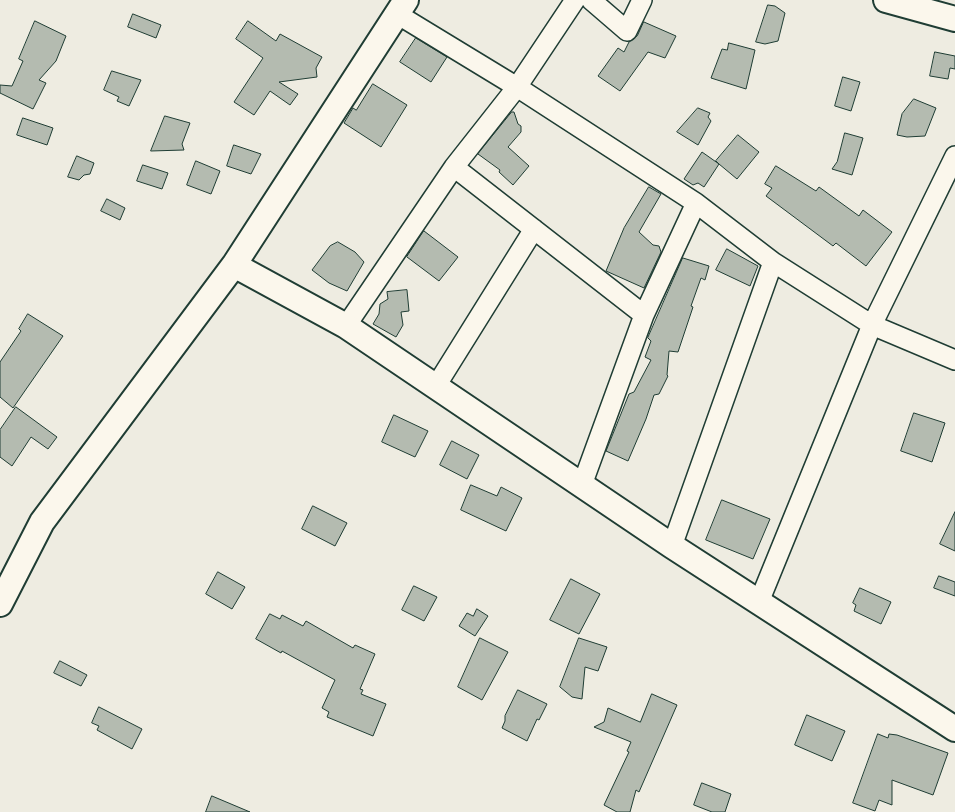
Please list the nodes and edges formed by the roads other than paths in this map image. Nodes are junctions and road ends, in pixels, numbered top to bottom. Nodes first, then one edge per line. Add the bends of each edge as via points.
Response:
1 (575, 0) edge
2 (592, 0) edge
3 (642, 0) edge
4 (886, 0) edge
5 (401, 7) edge
6 (955, 19) edge
7 (517, 87) junction
8 (955, 156) edge
9 (454, 167) junction
10 (696, 203) junction
11 (534, 229) junction
12 (773, 262) junction
13 (234, 265) junction
14 (644, 315) junction
15 (872, 325) junction
16 (346, 326) junction
17 (955, 360) edge
18 (436, 386) junction
19 (582, 485) junction
20 (672, 546) junction
21 (759, 602) junction
22 (0, 604) edge
23 (955, 728) edge

1 - 7 street
2 - 3 street via 627,31
4 - 6 street
5 - 7 street
5 - 13 street
7 - 9 street
7 - 10 street
8 - 15 street
9 - 11 street
9 - 16 street
10 - 12 street
10 - 14 street
11 - 14 street
11 - 18 street
12 - 15 street
12 - 20 street
13 - 16 street
13 - 22 street via 42,522
14 - 19 street
15 - 17 street
15 - 21 street
16 - 18 street
18 - 19 street
19 - 20 street
20 - 21 street
21 - 23 street

